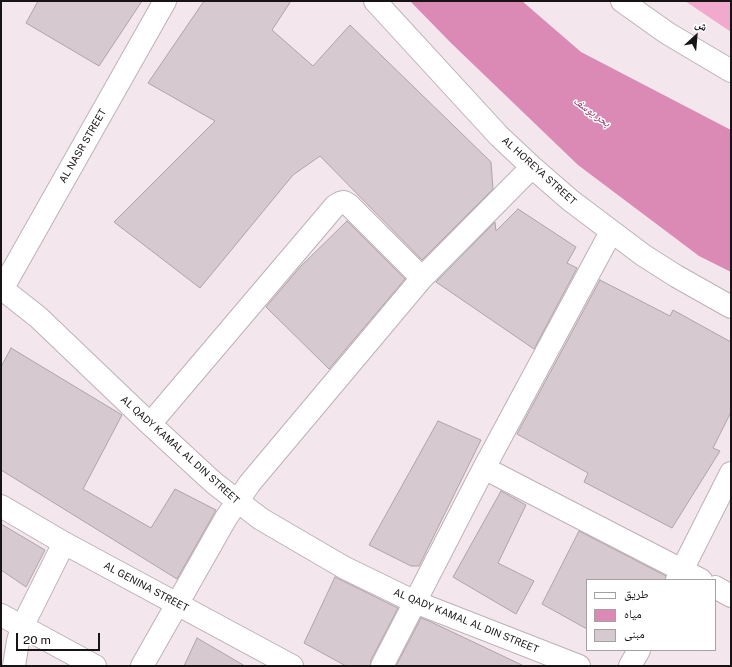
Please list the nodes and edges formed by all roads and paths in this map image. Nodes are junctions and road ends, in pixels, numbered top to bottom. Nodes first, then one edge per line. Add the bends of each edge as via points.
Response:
1 (165, 1) edge
2 (375, 1) edge
3 (622, 1) edge
4 (731, 71) edge
5 (532, 167) junction
6 (611, 232) junction
7 (422, 278) junction
8 (1, 289) edge
9 (731, 307) edge
10 (150, 424) junction
11 (484, 468) junction
12 (731, 474) edge
13 (237, 501) junction
14 (1, 506) edge
15 (64, 543) junction
16 (687, 577) edge
17 (716, 588) edge
18 (731, 596) edge
19 (415, 602) junction
20 (177, 604) junction
21 (1, 615) edge
22 (22, 627) junction
23 (638, 651) edge
24 (14, 666) edge
25 (95, 666) edge
26 (142, 666) edge
27 (292, 666) edge
28 (382, 666) edge
29 (579, 666) edge
30 (630, 666) edge

1 - 8 street, AL NASR STREET
2 - 5 street, AL HOREYA STREET via 499,136
3 - 4 street via 667,33
5 - 6 street, AL HOREYA STREET
5 - 7 street
6 - 9 street, AL HOREYA STREET via 676,276
6 - 11 street
7 - 10 street via 349,205 340,203
7 - 13 street
8 - 10 street, AL QADY KAMAL AL DIN STREET via 38,317
10 - 13 street, AL QADY KAMAL AL DIN STREET
11 - 16 street
11 - 19 street
12 - 16 street
13 - 19 street, AL QADY KAMAL AL DIN STREET via 261,519 345,568
13 - 20 street
14 - 15 street, AL GENINA STREET
15 - 20 street, AL GENINA STREET
15 - 22 street
17 - 18 street
19 - 28 street
19 - 29 street, AL QADY KAMAL AL DIN STREET
20 - 26 street
20 - 27 street, AL GENINA STREET
21 - 22 street
22 - 24 street
22 - 25 street
23 - 30 street

